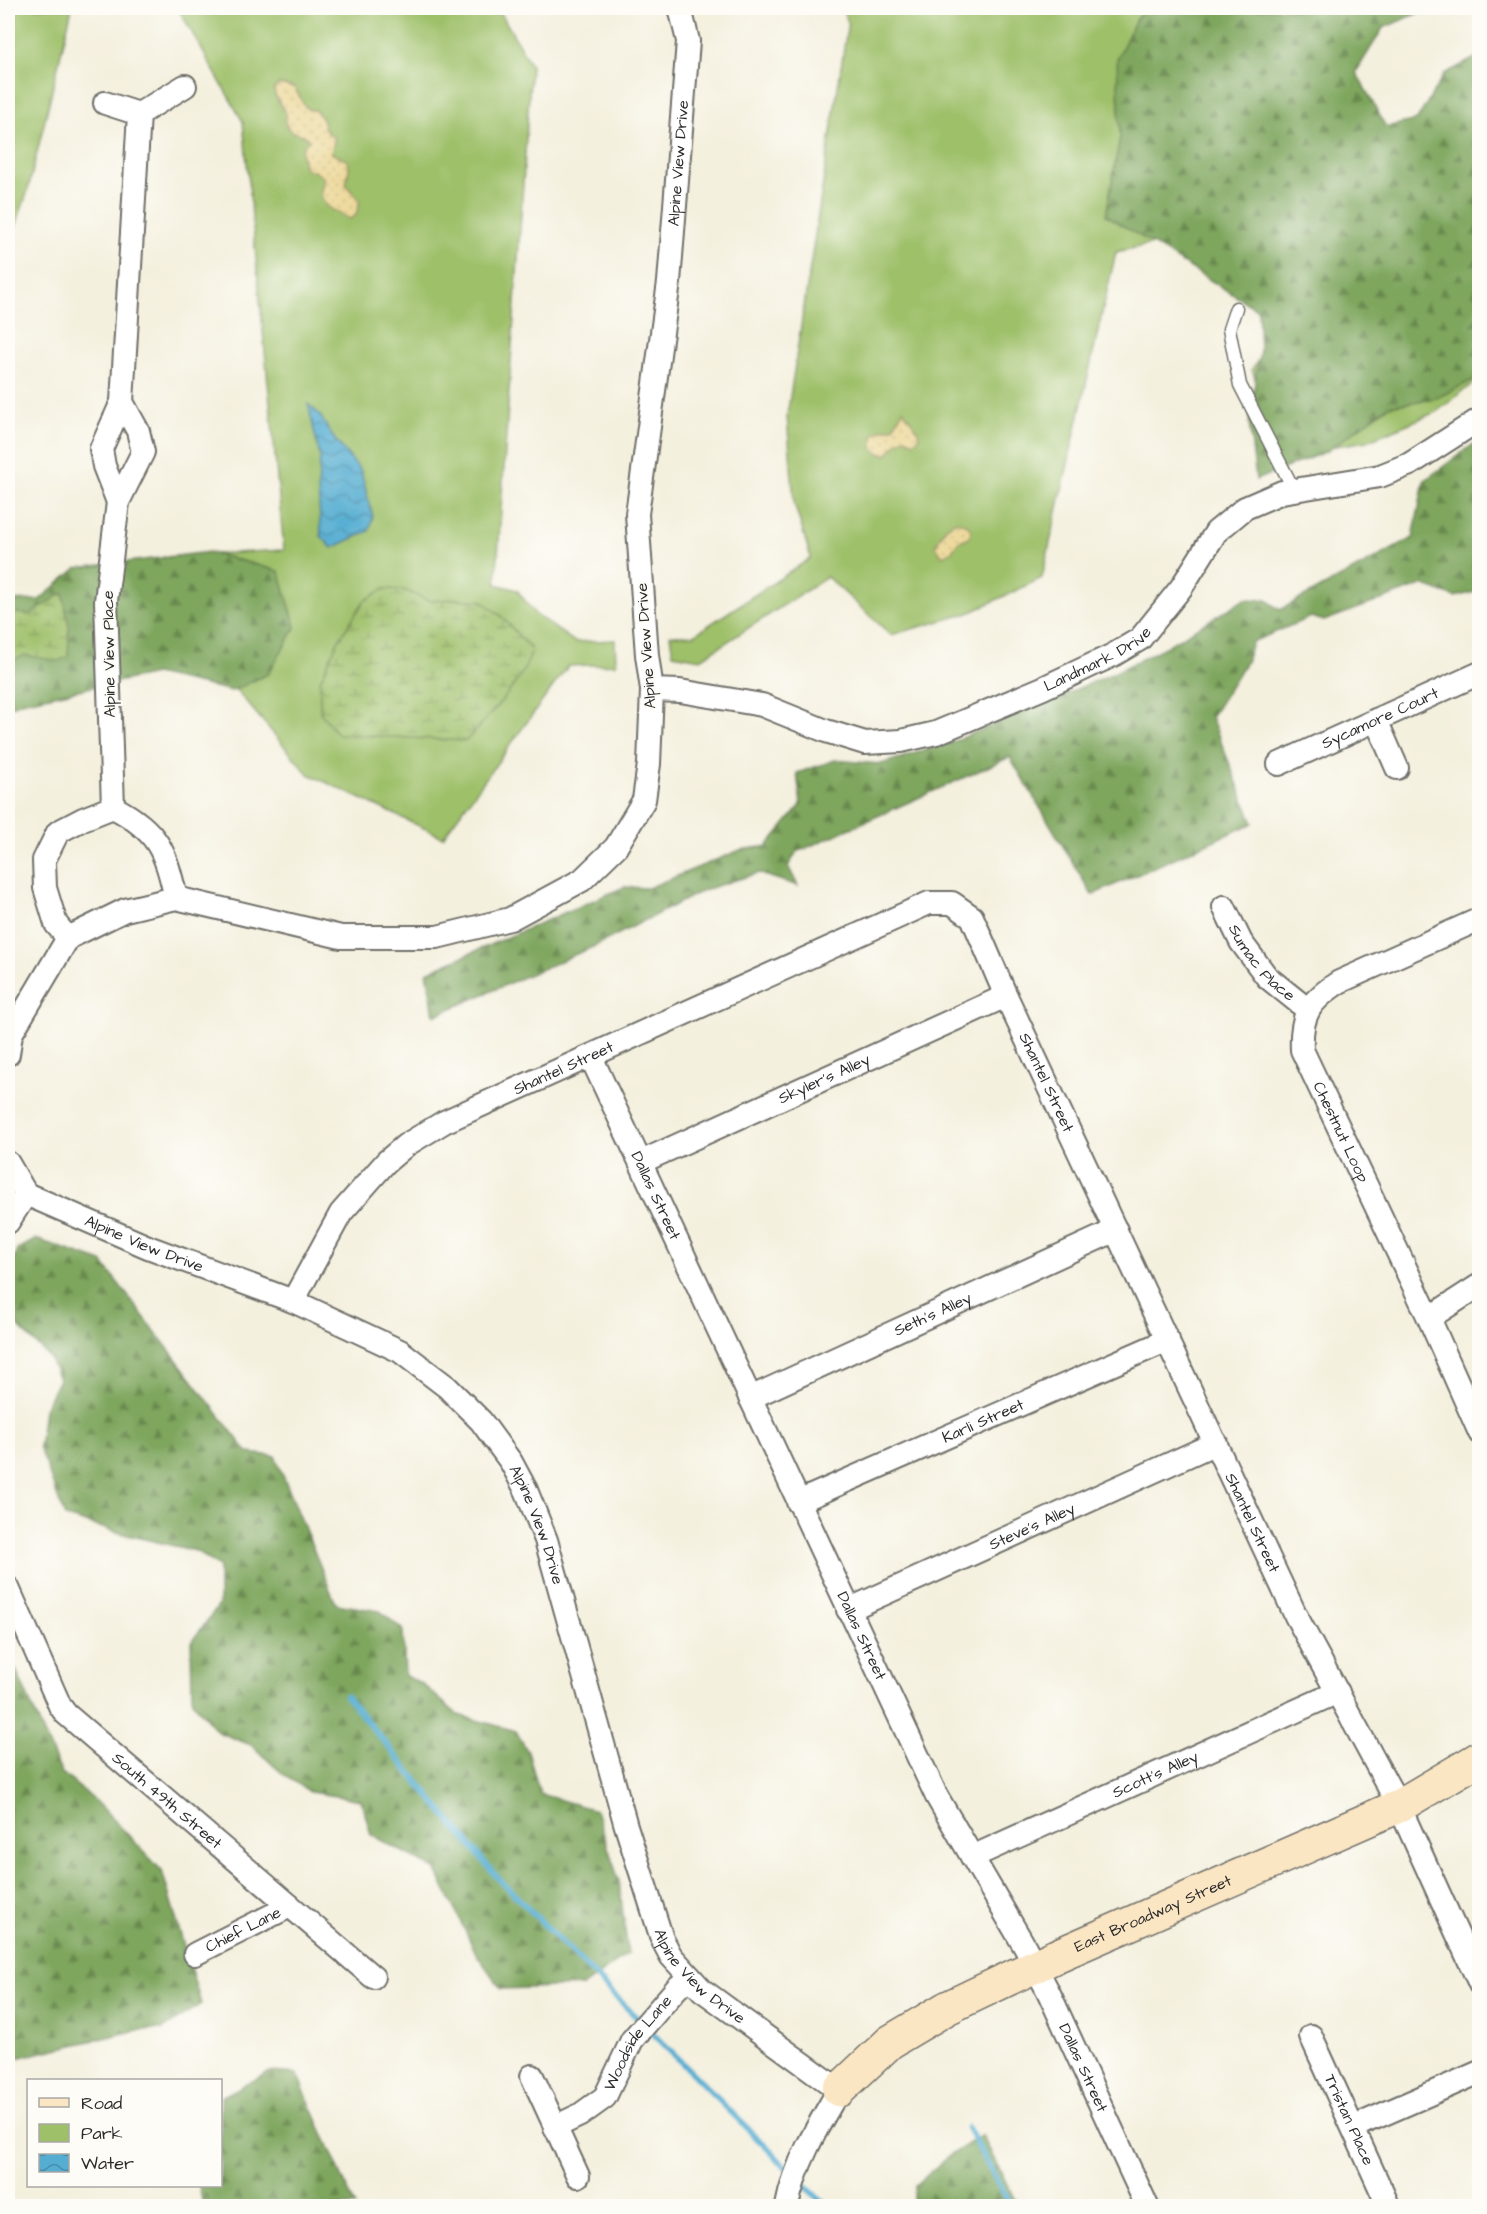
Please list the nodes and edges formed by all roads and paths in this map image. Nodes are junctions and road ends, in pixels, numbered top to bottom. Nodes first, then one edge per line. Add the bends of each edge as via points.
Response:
1 (680, 8) edge
2 (185, 86) dead end
3 (105, 103) dead end
4 (139, 114) junction
5 (1236, 308) dead end
6 (122, 402) junction
7 (1479, 419) edge
8 (1294, 490) junction
9 (118, 502) junction
10 (1479, 673) edge
11 (652, 690) junction
12 (1376, 720) junction
13 (1280, 764) dead end
14 (1397, 768) dead end
15 (113, 807) junction
16 (176, 898) junction
17 (1224, 907) dead end
18 (1479, 919) edge
19 (68, 938) junction
20 (1006, 996) junction
21 (1308, 1010) junction
22 (8, 1054) edge
23 (591, 1057) junction
24 (640, 1161) junction
25 (8, 1163) edge
26 (26, 1194) junction
27 (8, 1222) edge
28 (1116, 1230) junction
29 (1479, 1285) edge
30 (293, 1301) junction
31 (1429, 1318) junction
32 (1168, 1340) junction
33 (750, 1398) junction
34 (1479, 1432) edge
35 (1216, 1443) junction
36 (798, 1502) junction
37 (8, 1588) edge
38 (848, 1610) junction
39 (1338, 1692) junction
40 (1479, 1758) edge
41 (1399, 1806) junction
42 (972, 1857) junction
43 (290, 1906) junction
44 (195, 1954) dead end
45 (1034, 1965) junction
46 (374, 1977) dead end
47 (690, 1977) junction
48 (1479, 1984) edge
49 (1311, 2036) dead end
50 (1479, 2072) edge
51 (531, 2076) dead end
52 (839, 2090) junction
53 (555, 2127) junction
54 (1354, 2127) junction
55 (578, 2176) dead end
56 (1387, 2203) dead end
57 (787, 2206) edge
58 (1147, 2206) edge

1 - 11 street, Alpine View Drive via 688,41 669,282 637,514
2 - 4 street
3 - 4 street
4 - 6 street, Alpine View Place
5 - 8 lane via 1229,329 1240,385
6 - 9 street, Alpine View Place via 101,449
6 - 9 street, Alpine View Place via 138,431 143,452
7 - 8 street, Landmark Drive via 1410,464 1380,476
8 - 11 street, Landmark Drive via 1245,508 1215,532 1181,588 1140,639 1043,688 936,733 901,741 865,742 826,732 762,705
9 - 15 street, Alpine View Place via 106,601
10 - 12 street, Sycamore Court
11 - 16 street, Alpine View Drive via 644,800 616,847 582,880 510,919 437,937 341,937
12 - 13 street, Sycamore Court
12 - 14 street
15 - 16 street via 152,834 167,861
15 - 19 street via 58,832 44,860 45,888 56,924
16 - 19 street, Alpine View Drive via 125,910
17 - 21 street, Sumac Place via 1241,942 1267,977
18 - 21 street via 1339,982 1321,993
19 - 22 street via 11,1034
20 - 23 street, Shantel Street via 972,917 952,903 929,903
20 - 24 street, Skyler's Alley
20 - 28 street, Shantel Street
21 - 31 street, Chestnut Loop via 1301,1032 1302,1050
23 - 24 street, Dallas Street
23 - 30 street, Shantel Street via 462,1113 406,1145 341,1213
24 - 33 street, Dallas Street
25 - 26 street
26 - 27 street
26 - 30 street, Alpine View Drive via 148,1247
28 - 32 street, Shantel Street
28 - 33 street, Seth's Alley
29 - 31 street
30 - 47 street, Alpine View Drive via 400,1351 447,1387 482,1421 511,1462 526,1490 558,1578 629,1835 662,1938 671,1956
31 - 34 street, Chestnut Loop
32 - 35 street, Shantel Street
32 - 36 street, Karli Street
33 - 36 street, Dallas Street
35 - 38 street, Steve's Alley
35 - 39 street, Shantel Street via 1296,1616
36 - 38 street, Dallas Street
37 - 43 street, South 49th Street via 66,1714
38 - 42 street, Dallas Street via 936,1797
39 - 41 street, Shantel Street
39 - 42 street, Scott's Alley
40 - 41 street, East Broadway Street
41 - 45 street, East Broadway Street
41 - 48 street, Shantel Street
42 - 45 street, Dallas Street
43 - 44 street, Chief Lane
43 - 46 street, South 49th Street
45 - 52 street, East Broadway Street via 947,2008 890,2042
45 - 58 street, Dallas Street
47 - 52 street, Alpine View Drive via 702,1990
47 - 53 street, Woodside Lane via 632,2040 605,2097
49 - 54 street, Tristan Place
50 - 54 street
51 - 53 street
52 - 57 street via 812,2134 791,2184
53 - 55 street
54 - 56 street, Tristan Place

